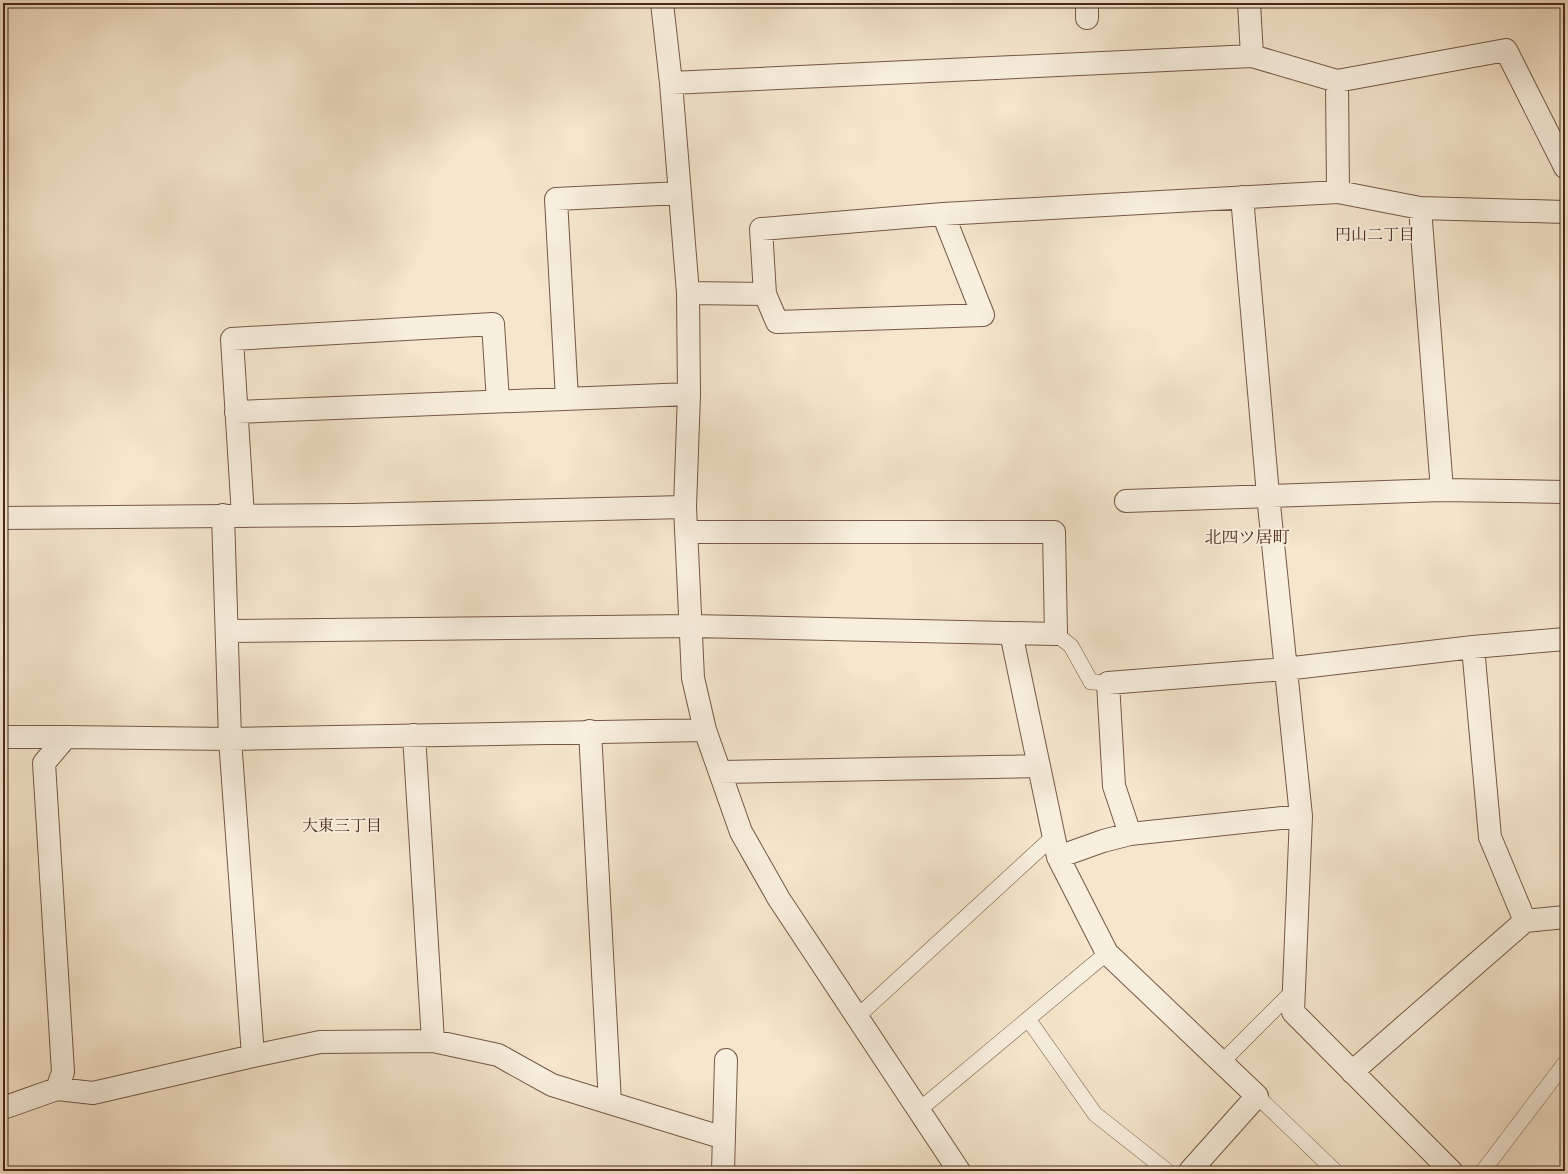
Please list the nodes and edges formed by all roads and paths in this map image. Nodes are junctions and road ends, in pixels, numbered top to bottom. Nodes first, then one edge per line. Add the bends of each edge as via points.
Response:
1 (662, 3) edge
2 (1249, 3) edge
3 (1252, 56) junction
4 (1336, 81) junction
5 (671, 83) junction
6 (1565, 167) edge
7 (1338, 192) junction
8 (680, 193) junction
9 (1242, 197) junction
10 (1420, 208) junction
11 (1565, 212) edge
12 (943, 214) junction
13 (688, 293) junction
14 (764, 294) junction
15 (689, 394) junction
16 (567, 399) junction
17 (498, 402) junction
18 (236, 412) junction
19 (1442, 490) junction
20 (1565, 492) edge
21 (1268, 495) junction
22 (1126, 501) dead end
23 (685, 507) junction
24 (233, 515) junction
25 (3, 518) edge
26 (686, 532) junction
27 (691, 626) junction
28 (227, 631) junction
29 (1011, 633) junction
30 (1056, 634) junction
31 (1565, 639) edge
32 (1473, 647) junction
33 (1285, 669) junction
34 (1108, 683) junction
35 (590, 730) junction
36 (705, 730) junction
37 (414, 735) junction
38 (3, 737) edge
39 (66, 737) junction
40 (230, 739) junction
41 (1039, 766) junction
42 (720, 772) junction
43 (1301, 816) junction
44 (1130, 834) junction
45 (1054, 836) junction
46 (1058, 857) junction
47 (1565, 917) edge
48 (1525, 921) junction
49 (1107, 953) junction
50 (1294, 991) junction
51 (857, 1017) junction
52 (1028, 1019) junction
53 (433, 1040) junction
54 (253, 1056) junction
55 (726, 1060) dead end
56 (1222, 1062) junction
57 (1565, 1063) edge
58 (1352, 1072) junction
59 (57, 1090) junction
60 (1257, 1096) junction
61 (610, 1103) junction
62 (3, 1108) edge
63 (919, 1110) junction
64 (724, 1138) junction
65 (723, 1171) edge
66 (959, 1171) edge
67 (1167, 1171) edge
68 (1190, 1171) edge
69 (1335, 1171) edge
70 (1451, 1171) edge
71 (1483, 1171) edge

1 - 5 street
2 - 3 street
3 - 4 street
3 - 5 street
4 - 6 street via 1506,50
4 - 7 street
5 - 8 street
7 - 9 street
7 - 10 street
8 - 13 street
8 - 16 street via 556,198
9 - 12 street
9 - 21 street
10 - 11 street
10 - 19 street
12 - 14 street via 761,228
12 - 14 street via 983,315 777,322
13 - 14 street
13 - 15 street
15 - 16 street
15 - 23 street
16 - 17 street
17 - 18 street
17 - 18 street via 493,324 232,339
18 - 24 street
19 - 20 street
19 - 21 street
21 - 22 street
21 - 33 street
23 - 24 street via 353,515
23 - 26 street
24 - 25 street
24 - 28 street
26 - 27 street
26 - 30 street via 1054,532
27 - 28 street
27 - 29 street
27 - 36 street via 693,678
28 - 40 street
29 - 30 street
29 - 41 street
30 - 34 lane via 1071,646 1091,682
31 - 32 street
32 - 33 street
32 - 48 street via 1490,837
33 - 34 street
33 - 43 street
34 - 44 street via 1114,786
35 - 36 street
35 - 37 street
35 - 61 street
36 - 42 street
37 - 40 street
37 - 53 street
38 - 39 street
39 - 40 street
39 - 59 street via 44,762 63,1072
40 - 54 street
41 - 42 street
41 - 45 street
42 - 51 street via 744,838 779,899
43 - 44 street
43 - 50 street
44 - 46 street
45 - 46 street
45 - 51 lane
46 - 49 street
47 - 48 street
48 - 58 street
49 - 52 lane
49 - 56 street
50 - 56 lane
50 - 58 street via 1293,1012
51 - 63 street
52 - 63 lane
52 - 67 lane via 1095,1114
53 - 54 street via 320,1042
53 - 61 street via 498,1055 552,1085
54 - 59 street via 93,1093
55 - 64 street
56 - 60 street
57 - 71 lane
58 - 70 street
59 - 62 street
60 - 68 street
60 - 69 lane
61 - 64 street
63 - 66 street
64 - 65 street

